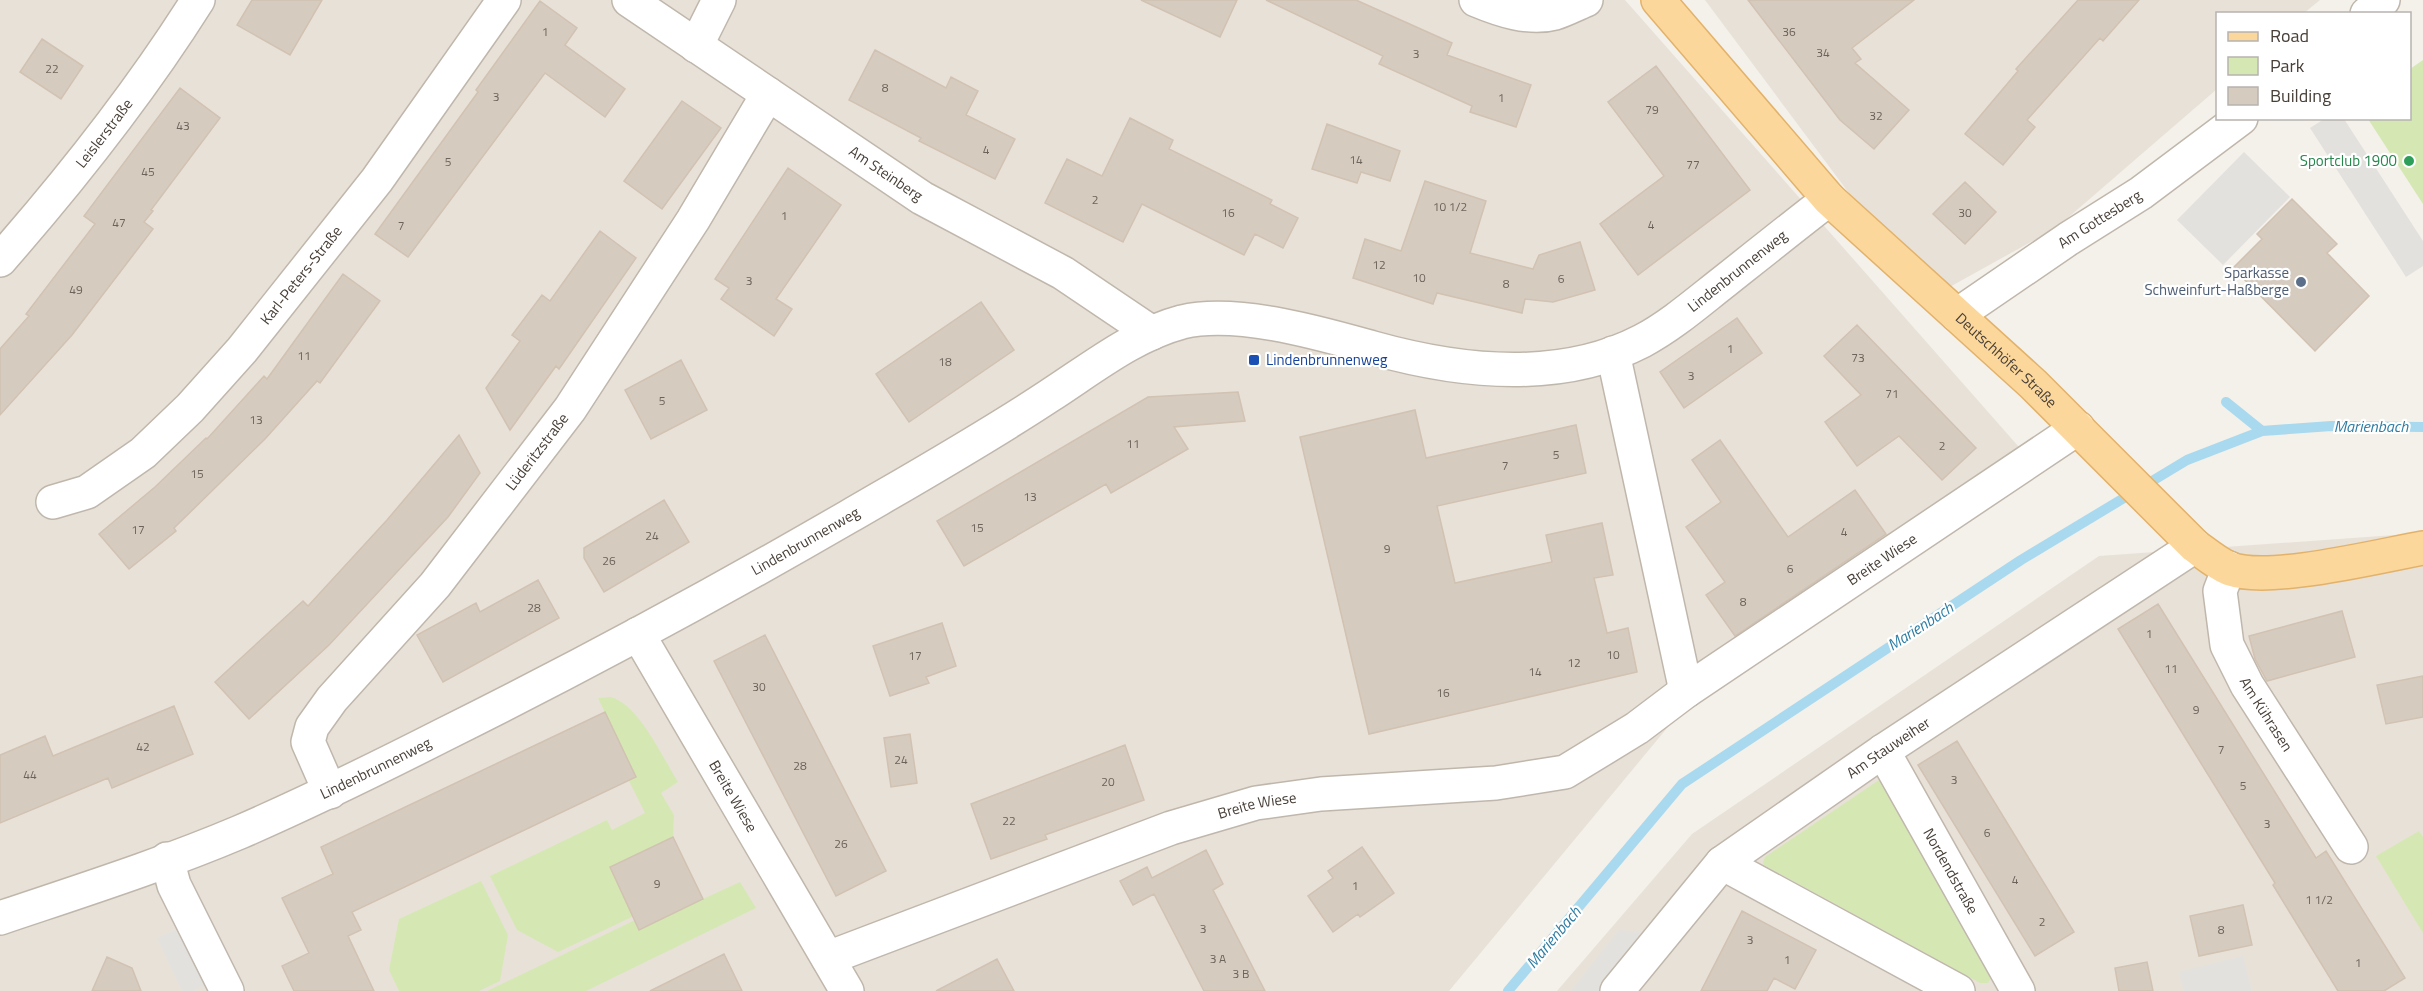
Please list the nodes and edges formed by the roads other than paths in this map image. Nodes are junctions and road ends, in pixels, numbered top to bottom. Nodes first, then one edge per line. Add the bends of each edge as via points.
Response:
1 (198, 0) edge
2 (504, 0) edge
3 (628, 0) edge
4 (719, 0) edge
5 (1476, 0) edge
6 (1586, 0) edge
7 (1658, 0) edge
8 (2383, 0) edge
9 (2369, 12) edge
10 (696, 46) junction
11 (768, 94) junction
12 (2238, 120) edge
13 (1829, 199) junction
14 (0, 260) edge
15 (1956, 315) junction
16 (1152, 333) junction
17 (1613, 353) junction
18 (2087, 437) junction
19 (53, 502) dead end
20 (2184, 535) junction
21 (2423, 548) edge
22 (2229, 568) junction
23 (638, 634) junction
24 (1686, 691) junction
25 (1883, 751) junction
26 (330, 792) junction
27 (2350, 847) dead end
28 (167, 859) junction
29 (1722, 863) junction
30 (0, 918) edge
31 (828, 958) junction
32 (227, 991) edge
33 (847, 991) edge
34 (1617, 991) edge
35 (1958, 991) edge
36 (2018, 991) edge

1 - 14 street, Leislerstraße via 170,44 61,190
2 - 19 street, Karl-Peters-Straße via 377,180 242,350 190,408 143,453 87,492
3 - 10 street, Am Steinberg
4 - 10 street
5 - 6 street via 1526,15 1553,13
7 - 13 main road, Deutschhöfer Straße
8 - 9 street
10 - 11 street, Am Steinberg
11 - 16 street, Am Steinberg via 922,198 1063,273
11 - 26 street, Lüderitzstraße via 693,220 570,409 435,585 332,699 312,727 308,742
12 - 15 street, Am Gottesberg via 2141,193
13 - 15 main road, Deutschhöfer Straße
13 - 17 street, Lindenbrunnenweg via 1677,320 1641,342
15 - 18 main road, Deutschhöfer Straße
16 - 17 street, Lindenbrunnenweg via 1210,317 1250,320 1410,358 1495,370 1580,363
16 - 23 street, Lindenbrunnenweg via 847,518
17 - 24 street
18 - 20 main road, Deutschhöfer Straße
18 - 24 street, Breite Wiese
20 - 22 main road, Deutschhöfer Straße
20 - 25 street, Am Stauweiher
21 - 22 main road, Deutschhöfer Straße via 2273,573
22 - 27 street, Am Kührasen via 2220,591 2227,645 2247,685
23 - 26 street, Lindenbrunnenweg via 567,674
23 - 31 street, Breite Wiese
24 - 31 street, Breite Wiese via 1637,728 1565,772 1496,783 1321,794 1256,803 1162,831
25 - 29 street, Am Stauweiher
25 - 36 street, Nordendstraße
26 - 28 street, Lindenbrunnenweg via 236,834
28 - 30 street, Lindenbrunnenweg
28 - 32 street via 174,885
29 - 34 street, Am Stauweiher
29 - 35 street
31 - 33 street, Breite Wiese

